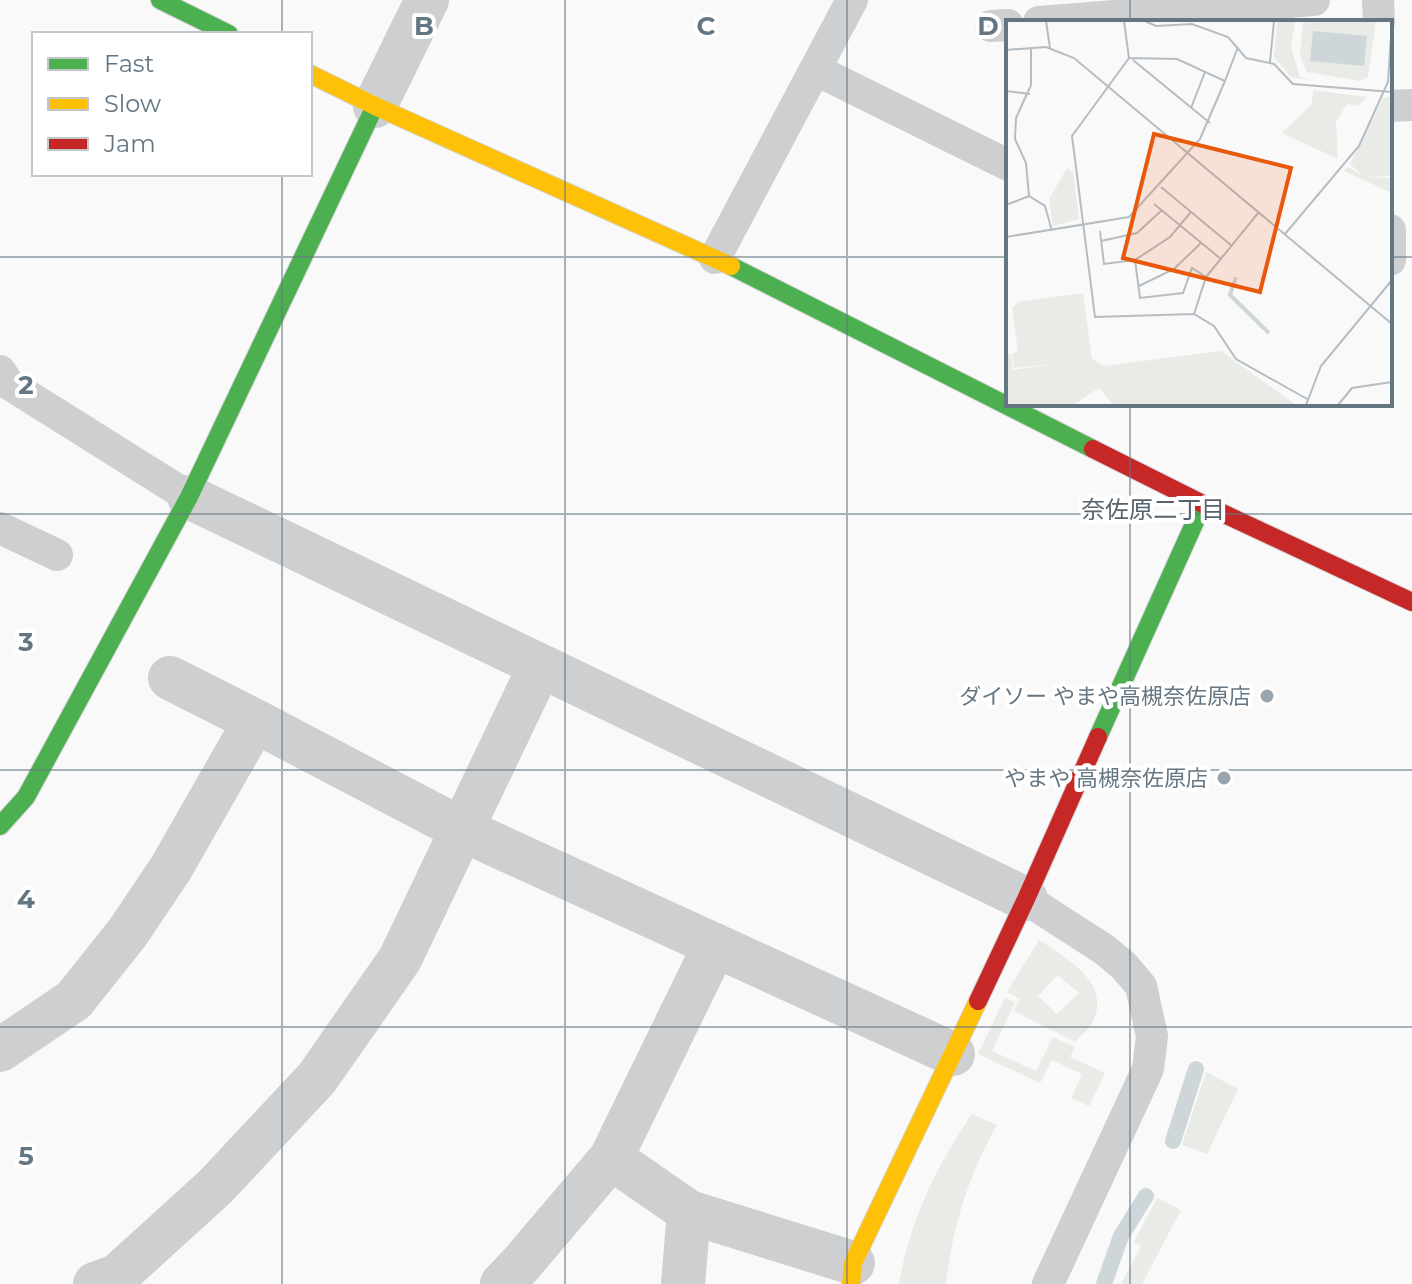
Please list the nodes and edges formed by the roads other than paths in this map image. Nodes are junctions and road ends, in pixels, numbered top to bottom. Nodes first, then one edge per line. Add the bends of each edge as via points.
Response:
1 (160, 0) edge
2 (427, 0) edge
3 (852, 0) edge
4 (1314, 0) edge
5 (1378, 0) edge
6 (1064, 20) edge
7 (1379, 20) edge
8 (225, 32) edge
9 (816, 70) junction
10 (312, 75) edge
11 (1412, 105) edge
12 (375, 106) junction
13 (1392, 106) edge
14 (1006, 164) edge
15 (715, 258) junction
16 (0, 371) edge
17 (1006, 405) edge
18 (1009, 406) edge
19 (189, 497) junction
20 (1203, 504) junction
21 (0, 528) edge
22 (57, 555) dead end
23 (1412, 602) edge
24 (540, 666) junction
25 (170, 678) dead end
26 (255, 721) junction
27 (0, 826) edge
28 (463, 830) junction
29 (1026, 899) junction
30 (715, 945) junction
31 (0, 1050) edge
32 (953, 1054) junction
33 (611, 1158) junction
34 (689, 1212) junction
35 (852, 1274) edge
36 (111, 1281) edge
37 (502, 1284) edge
38 (683, 1284) edge
39 (1048, 1284) edge

1 - 8 street
2 - 12 street
3 - 9 lane
4 - 6 lane
5 - 7 lane
9 - 14 lane
9 - 15 lane
10 - 12 street
11 - 13 lane
12 - 15 street
12 - 19 street
15 - 17 street
16 - 19 lane via 9,384
18 - 20 street
19 - 24 street
19 - 27 street via 26,797
20 - 23 street
20 - 29 street
21 - 22 lane
24 - 28 street
24 - 29 street
25 - 26 street
26 - 28 street
26 - 31 street via 128,932 74,1000
28 - 30 street
28 - 36 street via 400,959 317,1078 215,1187
29 - 32 street
29 - 39 lane via 1124,966 1141,986 1152,1036 1148,1069
30 - 32 street
30 - 33 street
32 - 35 street
33 - 34 street
33 - 37 street
34 - 35 street
34 - 38 street

